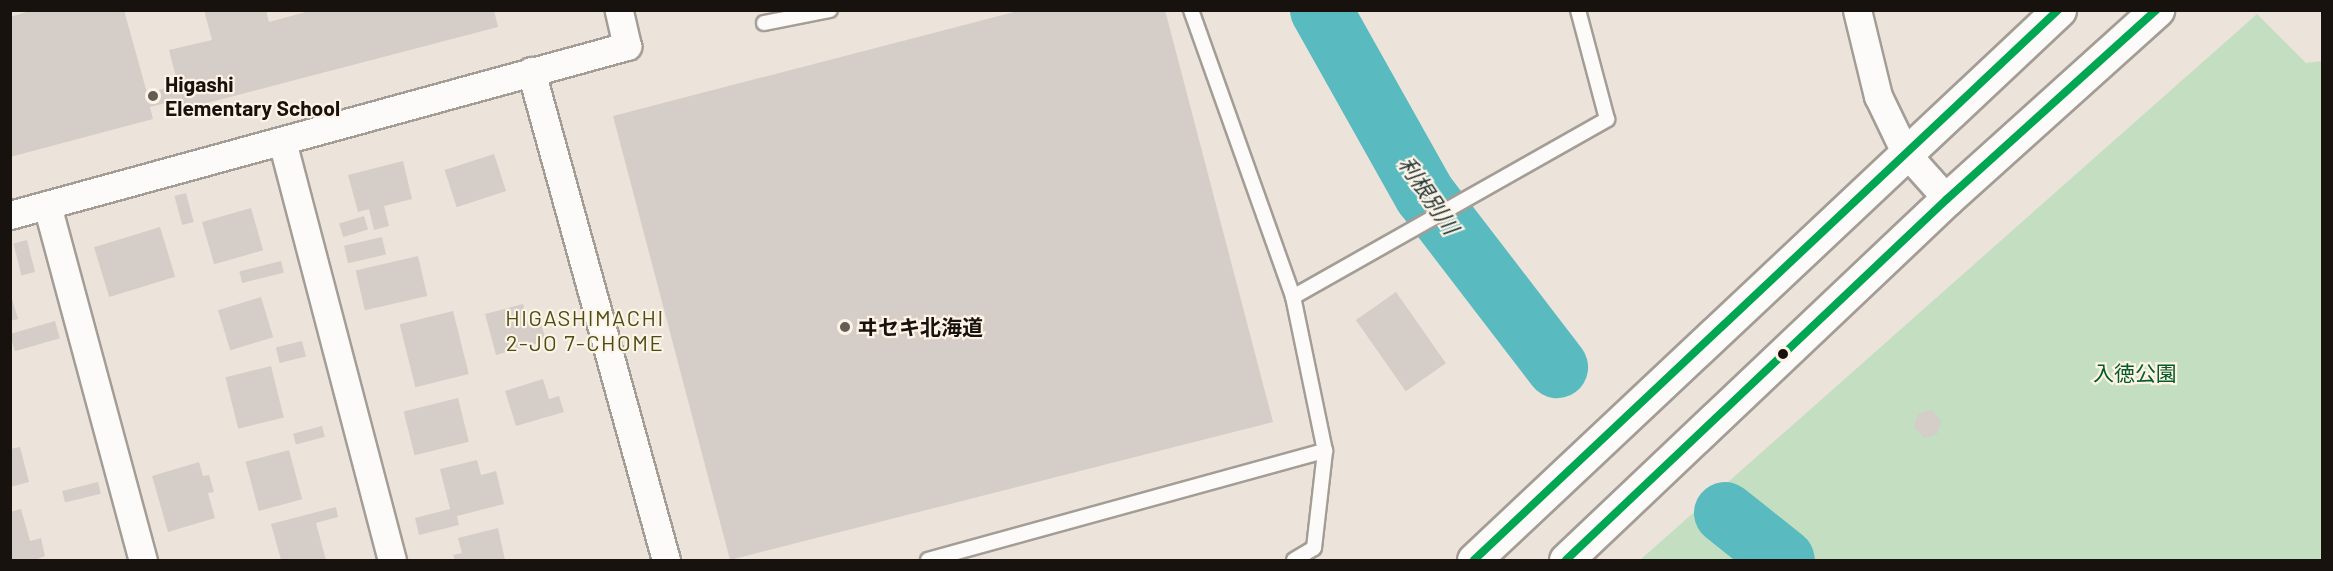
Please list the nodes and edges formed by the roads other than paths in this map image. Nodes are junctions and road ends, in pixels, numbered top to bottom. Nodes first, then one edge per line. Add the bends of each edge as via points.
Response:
1 (619, 10) edge
2 (830, 10) edge
3 (1191, 10) edge
4 (1578, 10) edge
5 (1857, 10) edge
6 (2059, 10) edge
7 (2157, 10) edge
8 (764, 23) dead end
9 (531, 71) junction
10 (282, 141) junction
11 (1905, 152) junction
12 (1947, 199) junction
13 (47, 205) junction
14 (10, 215) edge
15 (1293, 297) junction
16 (1325, 451) junction
17 (143, 561) edge
18 (392, 561) edge
19 (666, 561) edge
20 (928, 561) edge
21 (1294, 561) edge
22 (1474, 561) edge
23 (1566, 561) edge

1 - 9 street via 627,45
2 - 8 lane
3 - 15 lane
4 - 15 lane via 1607,119
5 - 11 street via 1878,96
6 - 11 highway
7 - 12 highway
9 - 10 street
9 - 19 street
10 - 13 street
10 - 18 street
11 - 12 street
11 - 22 highway
12 - 23 highway
13 - 14 street
13 - 17 street
15 - 16 lane
16 - 20 lane
16 - 21 lane via 1314,548

